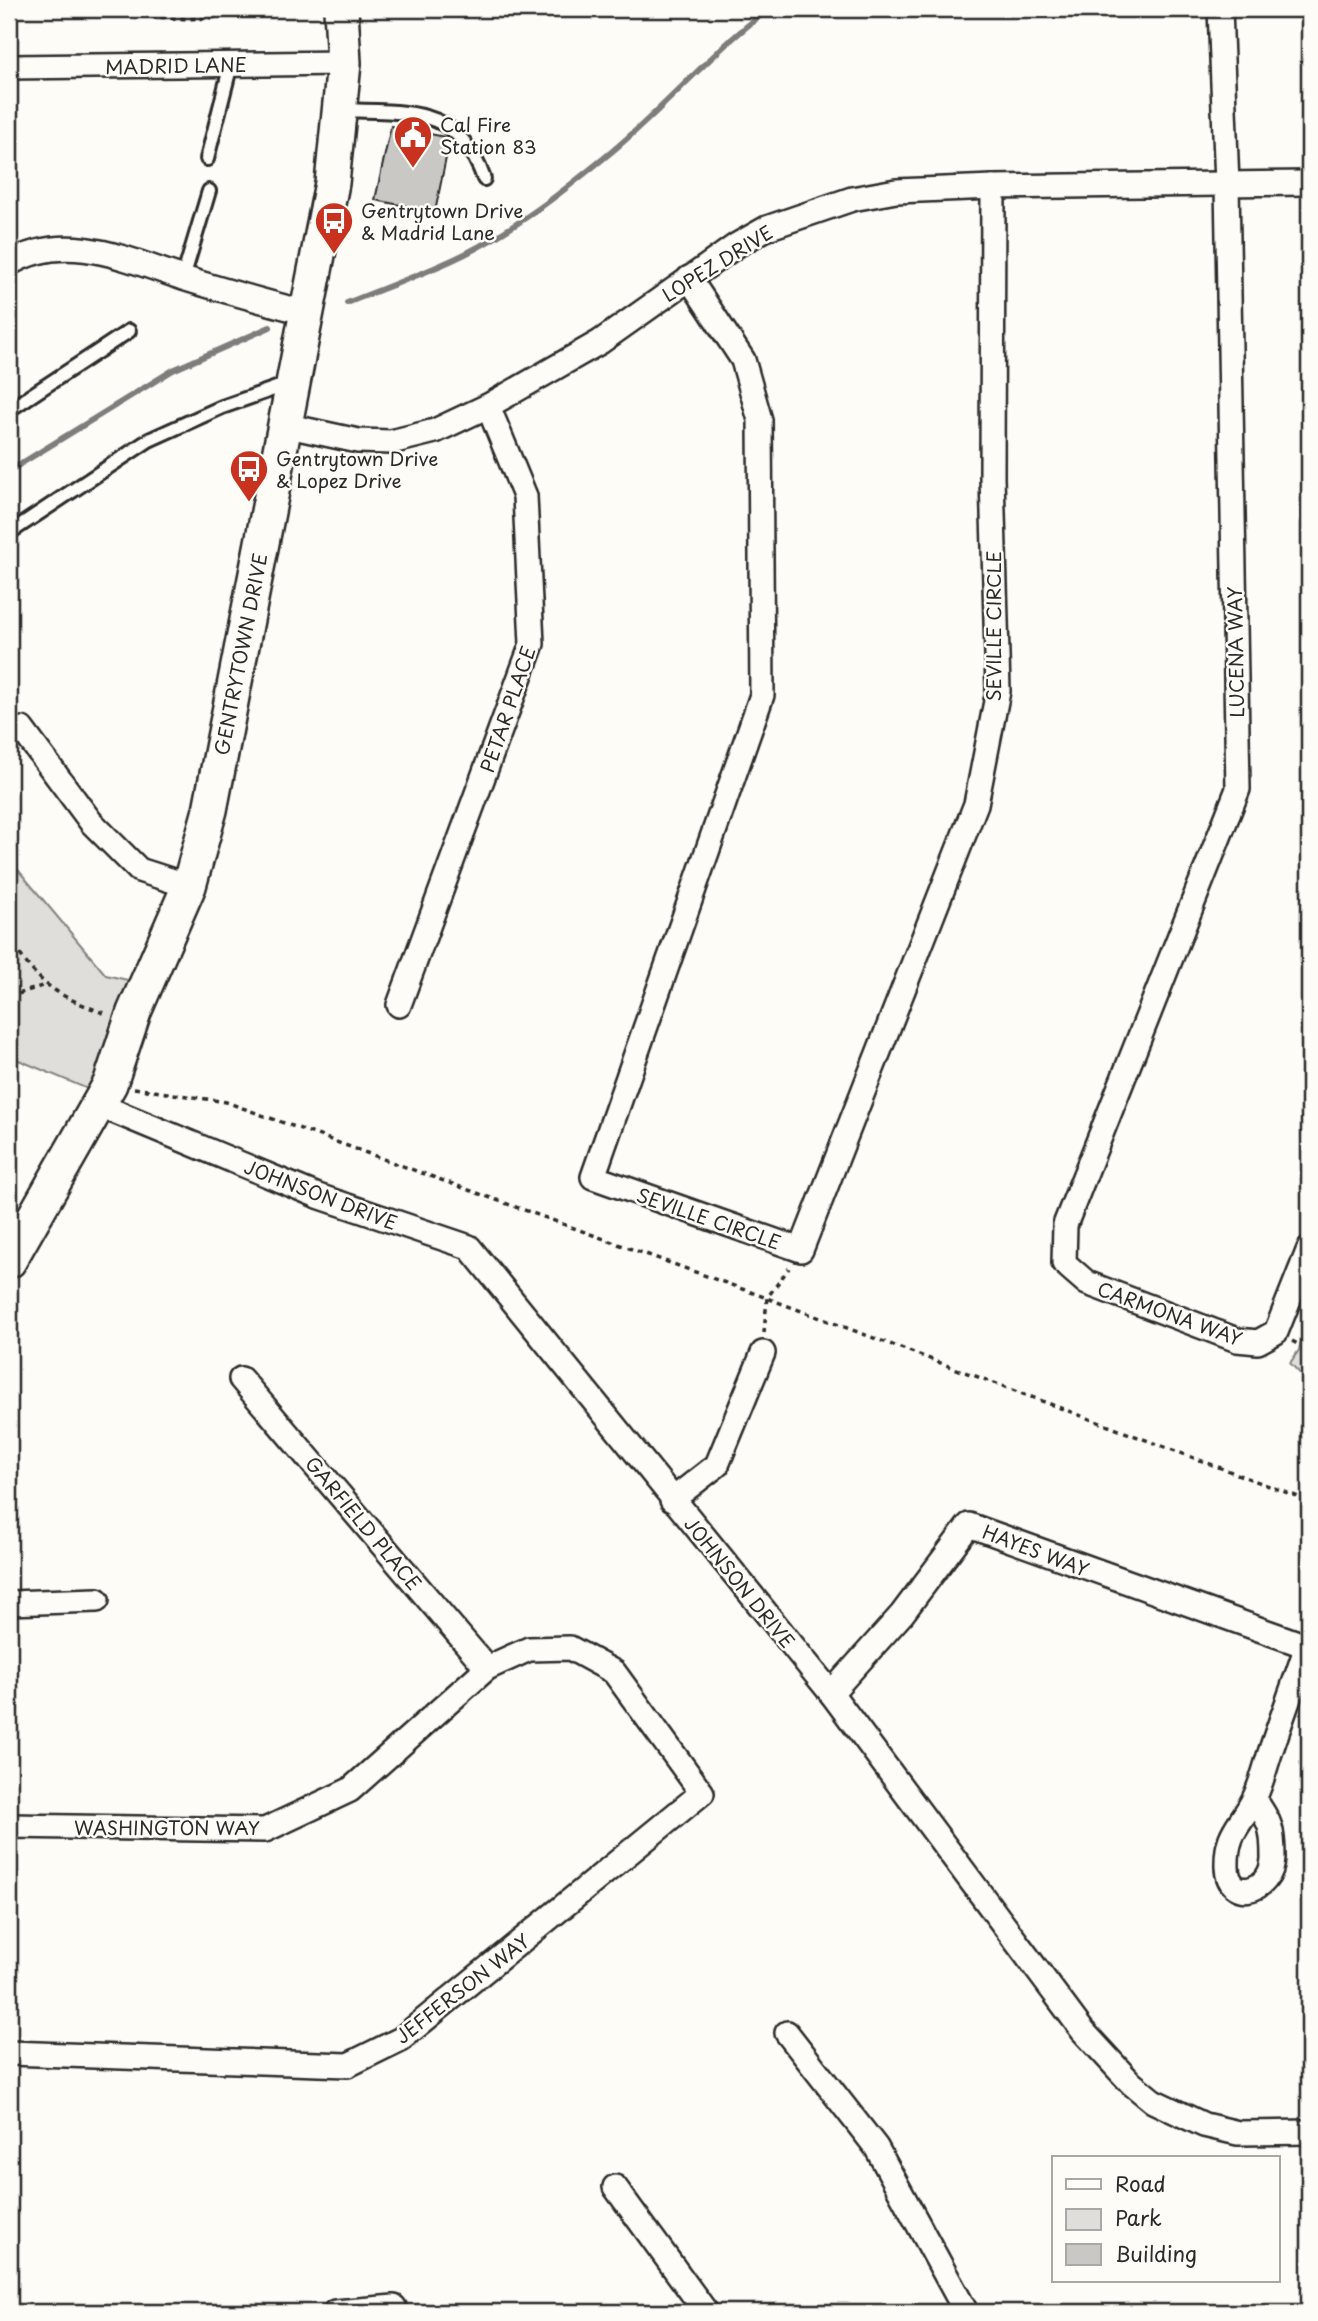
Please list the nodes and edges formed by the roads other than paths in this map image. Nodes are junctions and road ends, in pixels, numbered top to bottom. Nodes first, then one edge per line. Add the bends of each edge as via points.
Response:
1 (341, 9) edge
2 (1220, 9) edge
3 (344, 63) junction
4 (231, 64) junction
5 (9, 67) edge
6 (340, 110) junction
7 (208, 159) dead end
8 (484, 179) dead end
9 (1309, 183) edge
10 (1227, 184) junction
11 (993, 187) junction
12 (209, 191) dead end
13 (9, 264) edge
14 (183, 278) junction
15 (689, 278) junction
16 (307, 313) junction
17 (128, 331) dead end
18 (292, 382) junction
19 (488, 406) junction
20 (9, 410) edge
21 (284, 425) junction
22 (9, 533) edge
23 (22, 729) dead end
24 (189, 886) junction
25 (399, 1005) dead end
26 (105, 1094) junction
27 (1309, 1250) edge
28 (9, 1261) edge
29 (1064, 1263) joint
30 (763, 1353) road end
31 (241, 1379) dead end
32 (673, 1500) junction
33 (97, 1600) dead end
34 (9, 1603) edge
35 (1308, 1646) edge
36 (487, 1668) junction
37 (831, 1693) junction
38 (702, 1793) joint
39 (1254, 1799) dead end
40 (9, 1826) edge
41 (787, 2034) dead end
42 (9, 2053) edge
43 (1309, 2132) edge
44 (615, 2187) dead end
45 (394, 2307) dead end
46 (335, 2312) edge
47 (706, 2312) edge
48 (966, 2312) edge

1 - 3 street, GENTRYTOWN DRIVE
2 - 10 street, LUCENA WAY
3 - 4 street, MADRID LANE
3 - 6 street, GENTRYTOWN DRIVE
4 - 5 street, MADRID LANE
4 - 7 lane
6 - 8 lane via 404,113 445,124 472,149
6 - 16 street, GENTRYTOWN DRIVE via 332,183
9 - 10 street, LOPEZ DRIVE
10 - 11 street, LOPEZ DRIVE
10 - 29 street, LUCENA WAY via 1238,789 1065,1225
11 - 15 street, LOPEZ DRIVE via 896,191 852,199 767,228
11 - 15 street, SEVILLE CIRCLE via 992,477 998,691 976,804 801,1250 593,1177 762,695 760,420 743,360
12 - 14 lane
13 - 14 street via 41,250 85,248
14 - 16 street
15 - 19 street, LOPEZ DRIVE via 600,342
16 - 18 street, GENTRYTOWN DRIVE
17 - 20 lane
18 - 21 street, GENTRYTOWN DRIVE
18 - 22 lane via 149,440
19 - 21 street, LOPEZ DRIVE via 417,438 391,442 358,441
19 - 25 street, PETAR PLACE via 525,496 532,644
21 - 24 street, GENTRYTOWN DRIVE via 210,810
23 - 24 street via 91,822 139,870
24 - 26 street, GENTRYTOWN DRIVE
26 - 28 street, GENTRYTOWN DRIVE
26 - 32 street, JOHNSON DRIVE via 318,1196 470,1247
27 - 29 street, CARMONA WAY via 1276,1332 1258,1342 1237,1340 1087,1283
30 - 32 street via 717,1465
31 - 36 street, GARFIELD PLACE
32 - 37 street, JOHNSON DRIVE
33 - 34 street
35 - 37 street, HAYES WAY via 969,1525 902,1614
35 - 39 street
36 - 38 street, WASHINGTON WAY via 529,1649 570,1648 614,1672
36 - 40 street, WASHINGTON WAY via 350,1790 265,1830
37 - 43 street, JOHNSON DRIVE via 1082,2030 1131,2083 1153,2101 1204,2125 1238,2133
38 - 42 street, JEFFERSON WAY via 401,2039 348,2064
41 - 48 street via 876,2147
44 - 47 street
45 - 46 street

